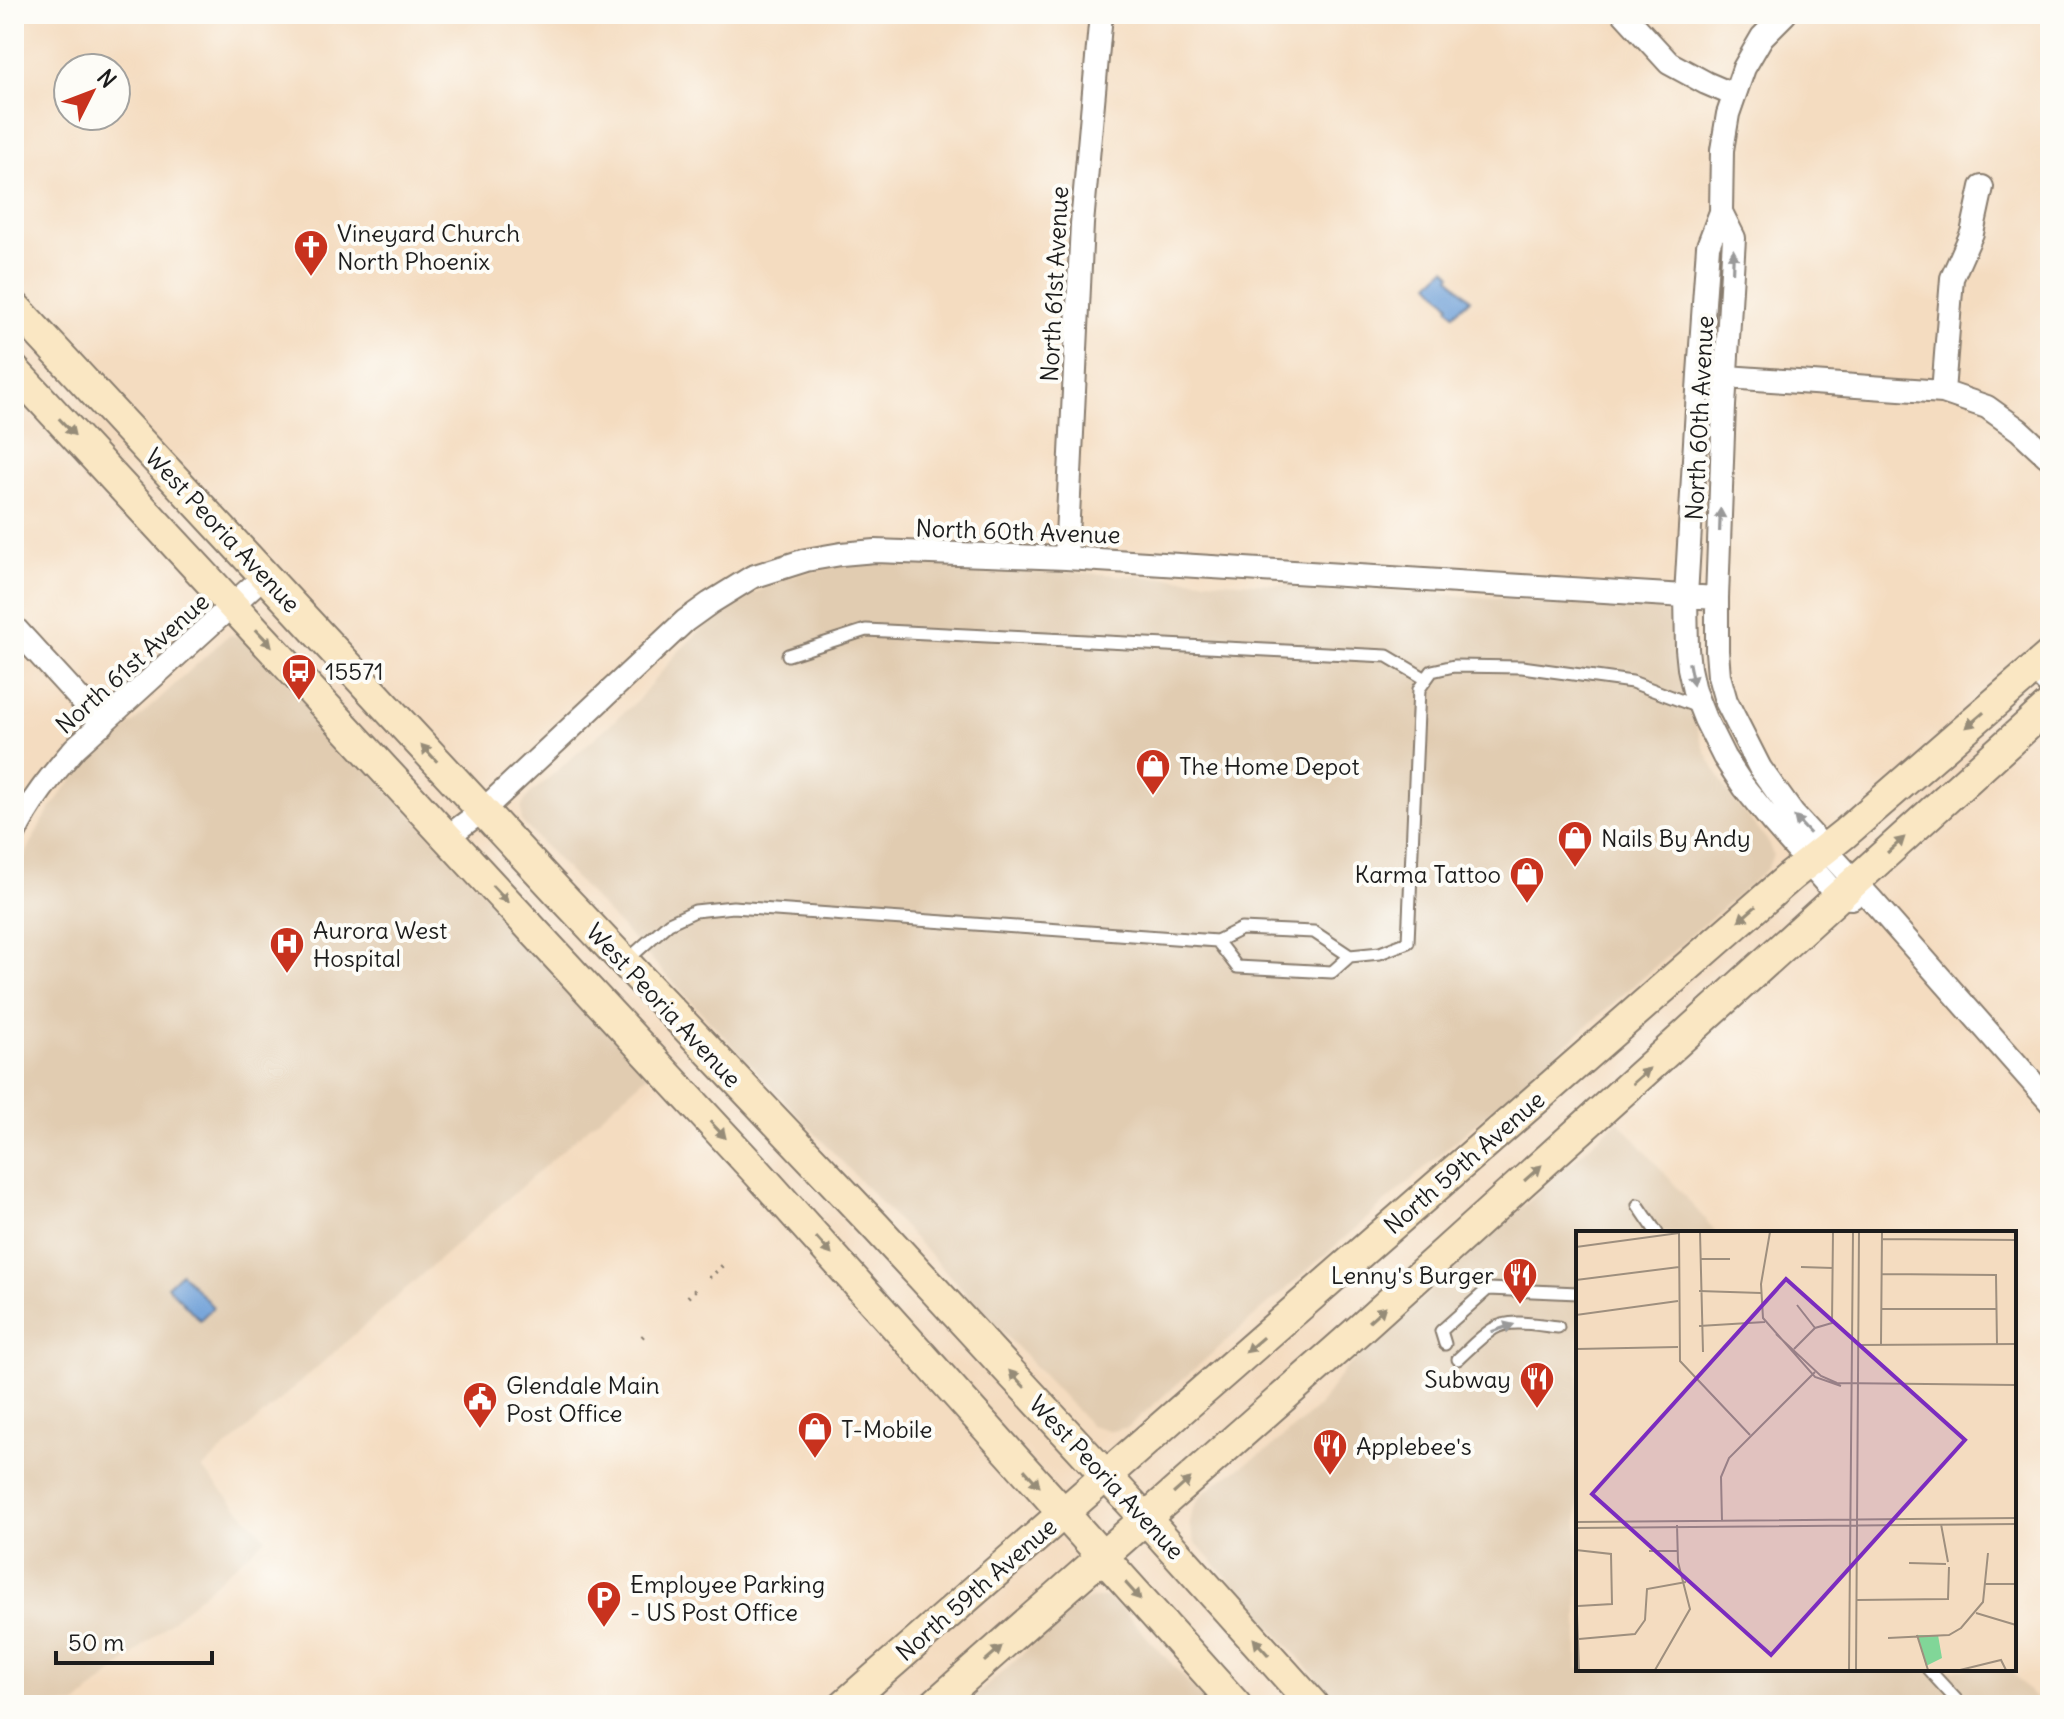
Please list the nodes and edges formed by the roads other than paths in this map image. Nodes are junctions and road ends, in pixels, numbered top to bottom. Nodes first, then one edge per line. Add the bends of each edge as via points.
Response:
1 (1101, 14) edge
2 (1624, 14) edge
3 (1785, 14) edge
4 (1734, 95) junction
5 (1982, 187) dead end
6 (1721, 212) junction
7 (14, 306) edge
8 (25, 330) edge
9 (14, 370) edge
10 (1699, 374) junction
11 (1726, 378) junction
12 (1943, 392) junction
13 (2048, 455) edge
14 (1066, 558) junction
15 (265, 575) junction
16 (1686, 596) junction
17 (1717, 598) junction
18 (234, 605) junction
19 (14, 627) edge
20 (788, 655) dead end
21 (2045, 670) edge
22 (1426, 679) junction
23 (2050, 705) edge
24 (1700, 708) junction
25 (103, 724) junction
26 (482, 811) junction
27 (14, 835) edge
28 (447, 837) junction
29 (1816, 856) junction
30 (1854, 893) junction
31 (1217, 941) junction
32 (1350, 956) junction
33 (624, 962) junction
34 (2050, 1102) edge
35 (801, 1149) junction
36 (766, 1182) junction
37 (1638, 1205) dead end
38 (1656, 1231) edge
39 (1576, 1293) edge
40 (1558, 1327) dead end
41 (1445, 1344) dead end
42 (1458, 1359) dead end
43 (1106, 1475) junction
44 (1063, 1513) junction
45 (1146, 1519) junction
46 (1103, 1557) junction
47 (1930, 1671) edge
48 (844, 1705) edge
49 (934, 1705) edge
50 (1236, 1705) edge
51 (1313, 1705) edge
52 (1961, 1705) edge

1 - 14 street, North 61st Avenue via 1082,224
2 - 4 street via 1669,63
3 - 4 street, North 60th Avenue via 1762,37
4 - 6 street, North 60th Avenue via 1722,150
5 - 12 street via 1972,233 1952,278
6 - 10 street, North 60th Avenue via 1708,246
11 -> 6 street, North 60th Avenue via 1734,238
7 - 8 main road, West Peoria Avenue
8 - 15 main road, West Peoria Avenue
9 -> 18 main road, West Peoria Avenue
10 - 11 street
10 - 16 street, North 60th Avenue
11 - 12 street
17 -> 11 street, North 60th Avenue
12 - 13 street via 1987,407
14 - 16 street, North 60th Avenue
14 - 26 street, North 60th Avenue via 875,551 806,560 752,577 685,621
15 - 18 street, North 61st Avenue
26 -> 15 main road, West Peoria Avenue
16 - 17 street, North 60th Avenue
16 -> 24 street via 1689,668
29 -> 17 street via 1760,768 1726,701 1719,676
18 - 25 street, North 61st Avenue
18 -> 28 main road, West Peoria Avenue
19 - 25 street
20 - 22 lane via 866,630 1387,656
21 -> 29 main road, North 59th Avenue
22 - 24 lane via 1432,671 1454,666 1522,667 1632,682
22 - 32 lane via 1419,689 1408,942 1380,953
30 -> 23 main road
24 - 29 street via 1744,787
25 - 27 street, North 61st Avenue via 50,778
26 - 28 street, North 60th Avenue
26 - 33 main road, West Peoria Avenue
28 -> 36 main road, West Peoria Avenue
29 - 30 street
29 -> 43 main road, North 59th Avenue
30 - 34 street
45 -> 30 main road
31 - 32 lane via 1241,929 1314,932
31 - 32 lane via 1237,967 1332,972
31 - 33 lane via 733,907 695,911 669,923
33 - 35 main road, West Peoria Avenue
35 - 36 main road
43 -> 35 main road, West Peoria Avenue
36 -> 44 main road, West Peoria Avenue
37 - 38 lane
39 - 41 lane via 1488,1289 1441,1331
42 -> 40 lane via 1495,1327
43 - 44 main road, North 59th Avenue
43 - 45 main road, West Peoria Avenue
44 - 46 main road, West Peoria Avenue
44 - 48 main road, North 59th Avenue
45 - 46 main road
51 -> 45 main road, West Peoria Avenue
49 -> 46 main road
46 -> 50 main road, West Peoria Avenue
47 - 52 lane

